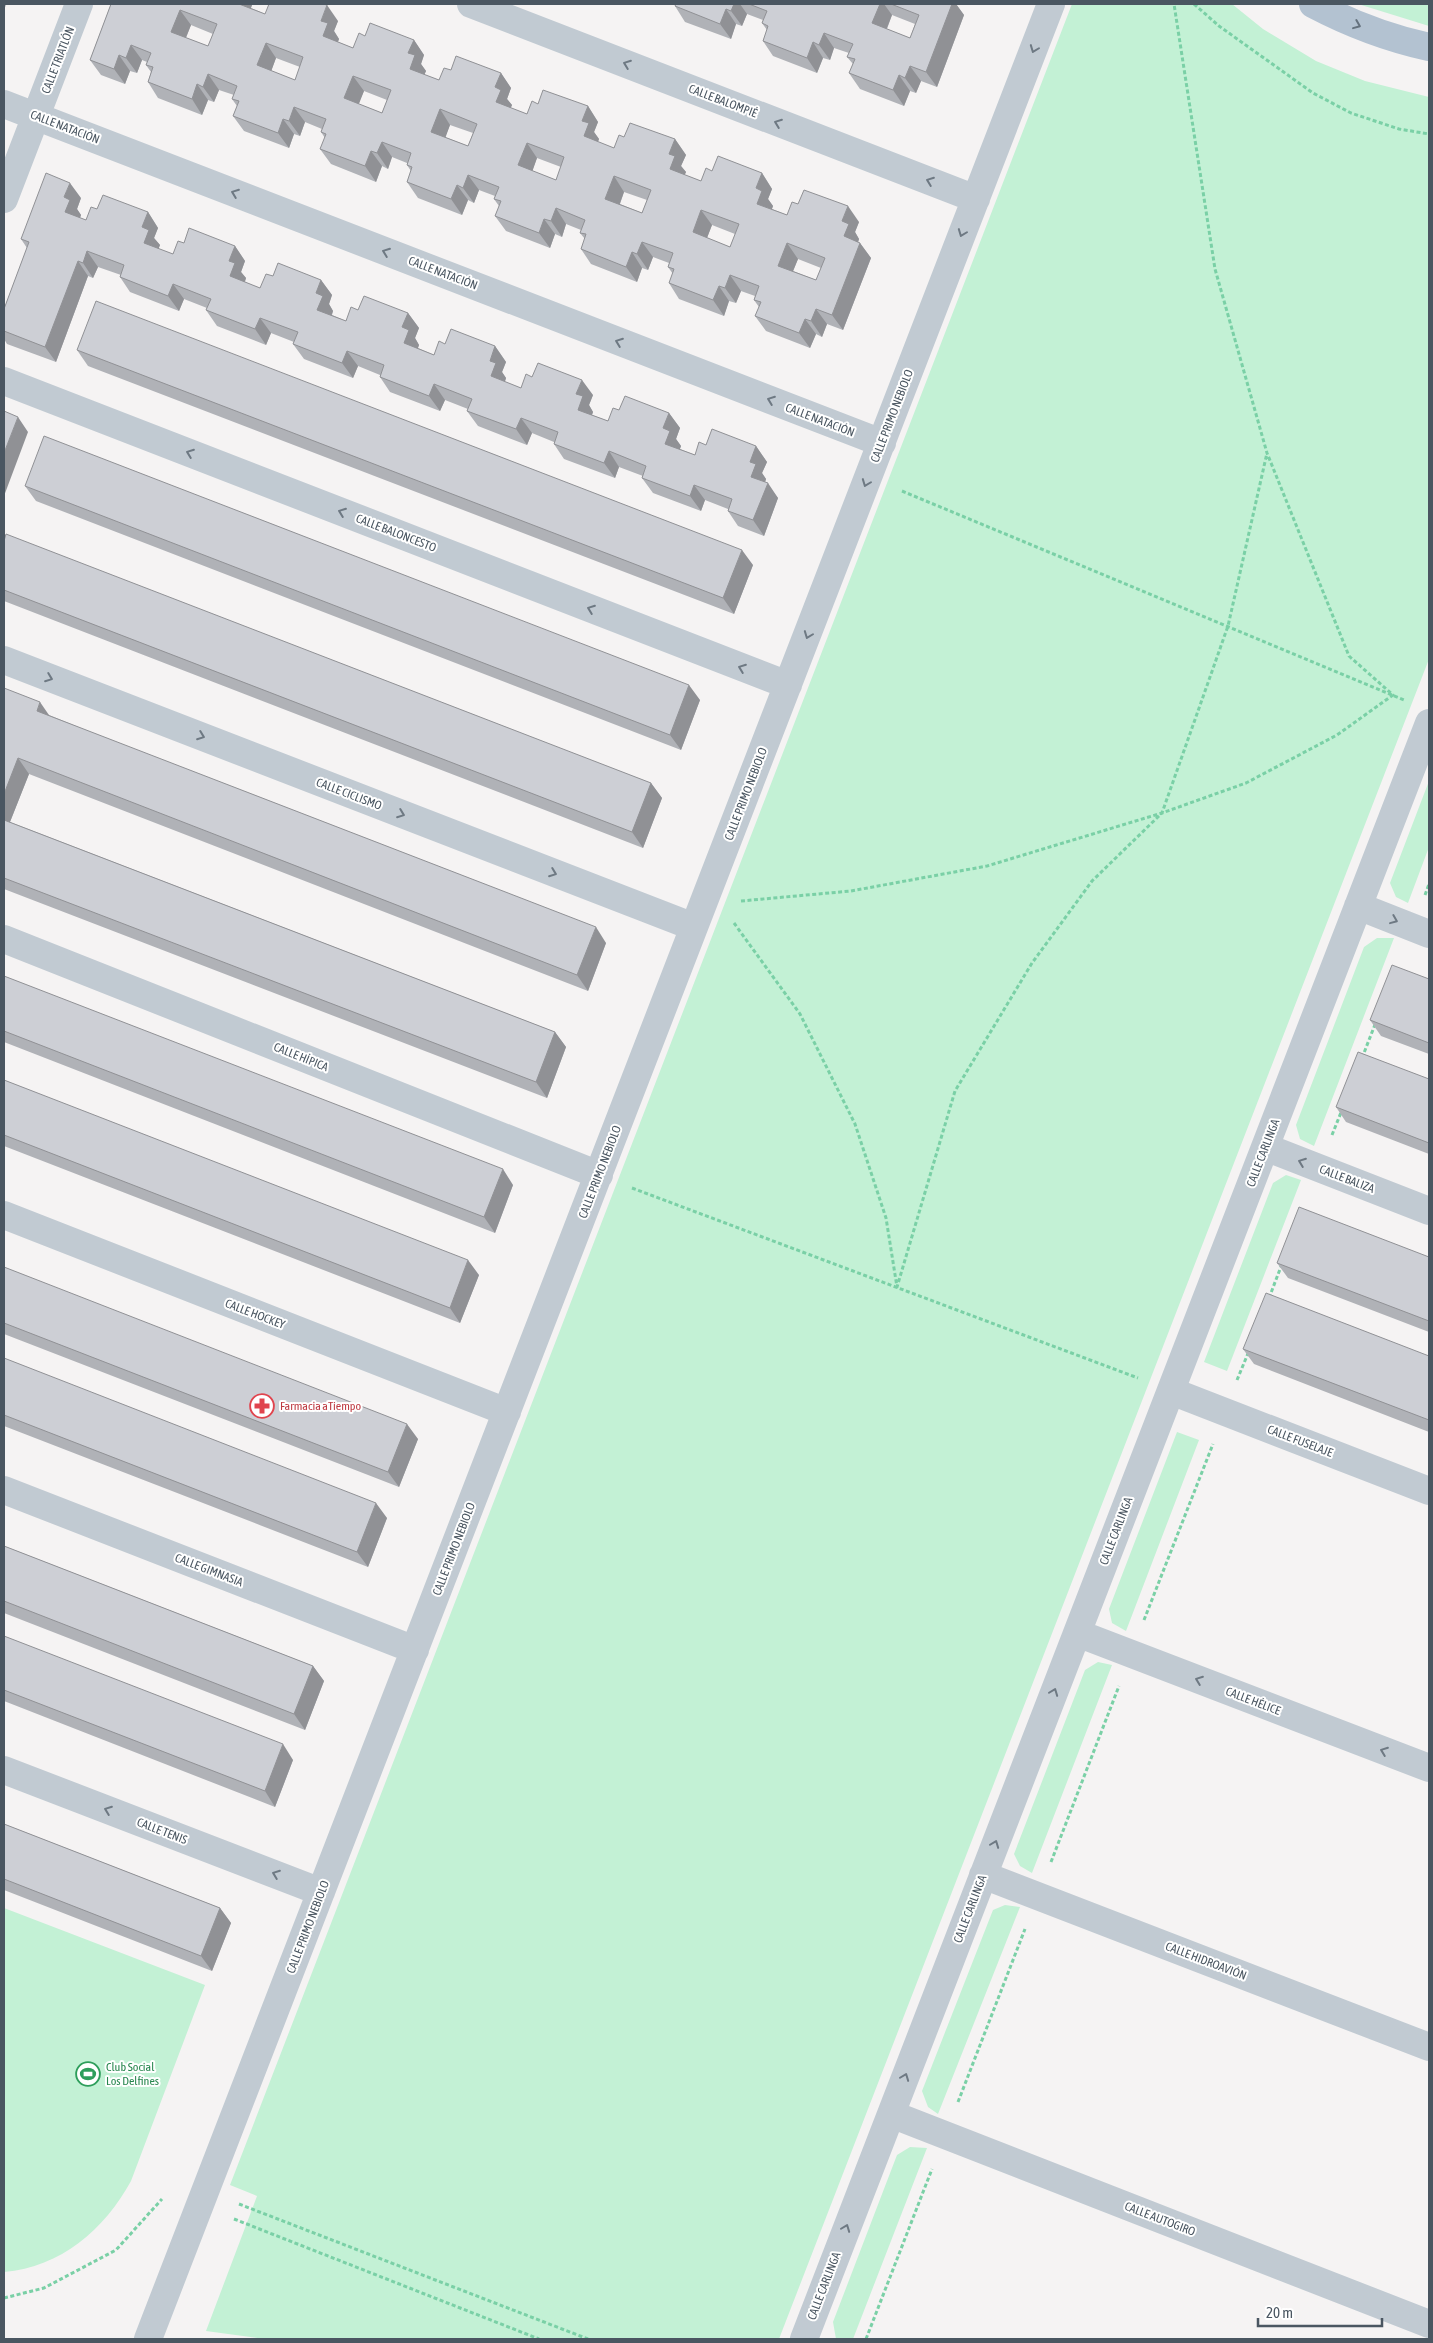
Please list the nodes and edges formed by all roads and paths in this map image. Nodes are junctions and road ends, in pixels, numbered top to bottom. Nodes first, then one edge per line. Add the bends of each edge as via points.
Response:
1 (79, 4) edge
2 (470, 4) edge
3 (1052, 4) edge
4 (1174, 4) edge
5 (1194, 4) edge
6 (1314, 4) edge
7 (1429, 47) edge
8 (4, 104) edge
9 (36, 116) junction
10 (1429, 134) edge
11 (4, 199) edge
12 (976, 199) junction
13 (4, 381) edge
14 (882, 443) junction
15 (1267, 453) junction
16 (869, 477) junction
17 (1228, 626) junction
18 (4, 660) edge
19 (788, 686) junction
20 (1393, 695) junction
21 (1411, 703) dead end
22 (1429, 722) edge
23 (1162, 813) junction
24 (1429, 884) edge
25 (705, 901) junction
26 (1358, 906) junction
27 (694, 927) junction
28 (1421, 931) edge
29 (4, 940) edge
30 (1376, 1020) edge
31 (1358, 1066) edge
32 (1344, 1103) edge
33 (1265, 1147) junction
34 (1319, 1168) junction
35 (598, 1175) junction
36 (1429, 1211) edge
37 (4, 1216) edge
38 (1284, 1258) edge
39 (897, 1287) junction
40 (1267, 1304) edge
41 (1249, 1349) edge
42 (1171, 1391) junction
43 (507, 1412) junction
44 (1225, 1412) junction
45 (4, 1490) edge
46 (1429, 1491) edge
47 (1077, 1633) junction
48 (415, 1650) junction
49 (1131, 1654) junction
50 (1429, 1768) edge
51 (4, 1770) edge
52 (983, 1875) junction
53 (321, 1892) junction
54 (1038, 1896) junction
55 (1429, 2047) edge
56 (891, 2114) junction
57 (945, 2136) junction
58 (206, 2191) junction
59 (167, 2193) dead end
60 (226, 2216) dead end
61 (4, 2298) edge
62 (1429, 2324) edge
63 (148, 2339) edge
64 (539, 2339) edge
65 (588, 2339) edge
66 (804, 2339) edge
67 (866, 2339) edge

1 - 9 street, CALLE TRIATLÓN
12 -> 2 street, CALLE BALOMPIÉ
3 -> 12 street, CALLE PRIMO NEBIOLO
4 - 15 path via 1215,269
5 - 10 path via 1219,26 1313,93 1351,113 1399,129
6 -> 7 main road via 1354,25
8 - 9 street, CALLE NATACIÓN
9 - 11 street, CALLE TRIATLÓN
14 -> 9 street, CALLE NATACIÓN
12 -> 14 street, CALLE PRIMO NEBIOLO
19 -> 13 street, CALLE BALONCESTO
14 - 16 street, CALLE PRIMO NEBIOLO
15 - 17 path
15 - 20 path via 1349,656
16 - 17 path
16 -> 19 street, CALLE PRIMO NEBIOLO
17 - 20 path
17 - 23 path
18 -> 27 street, CALLE CICLISMO
19 - 25 street, CALLE PRIMO NEBIOLO
20 - 21 path
20 - 23 path via 1337,735 1246,783
22 - 26 street, CALLE CARLINGA
23 - 25 path via 987,866 851,891
23 - 39 path via 1092,881 1032,963 955,1091
24 - 28 path
25 - 27 street, CALLE PRIMO NEBIOLO
25 - 39 path via 732,919 800,1014 855,1124 886,1218
26 -> 28 street
26 - 33 street, CALLE CARLINGA
27 - 35 street, CALLE PRIMO NEBIOLO
29 - 35 street, CALLE HÍPICA
30 - 31 path
32 - 34 path
34 -> 33 street, CALLE BALIZA
33 - 42 street, CALLE CARLINGA
34 - 36 street, CALLE BALIZA
35 - 39 path
35 - 43 street, CALLE PRIMO NEBIOLO
37 - 43 street, CALLE HOCKEY
38 - 40 path
39 - 42 path
41 - 44 path
42 - 44 street, CALLE FUSELAJE
42 - 47 street, CALLE CARLINGA
43 - 48 street, CALLE PRIMO NEBIOLO
44 - 46 street, CALLE FUSELAJE
44 - 49 path
45 - 48 street, CALLE GIMNASIA
47 - 49 street, CALLE HÉLICE
52 -> 47 street, CALLE CARLINGA
48 - 53 street, CALLE PRIMO NEBIOLO
50 -> 49 street, CALLE HÉLICE
49 - 54 path
53 -> 51 street, CALLE TENIS
52 - 54 street, CALLE HIDROAVIÓN
56 -> 52 street, CALLE CARLINGA
53 - 58 street, CALLE PRIMO NEBIOLO
54 - 55 street, CALLE HIDROAVIÓN
54 - 57 path
56 - 57 street, CALLE AUTOGIRO
66 -> 56 street, CALLE CARLINGA
57 - 62 street, CALLE AUTOGIRO
57 - 67 path
58 - 63 street, CALLE PRIMO NEBIOLO
58 - 65 path
59 - 61 path via 116,2250 44,2288
60 - 64 path

